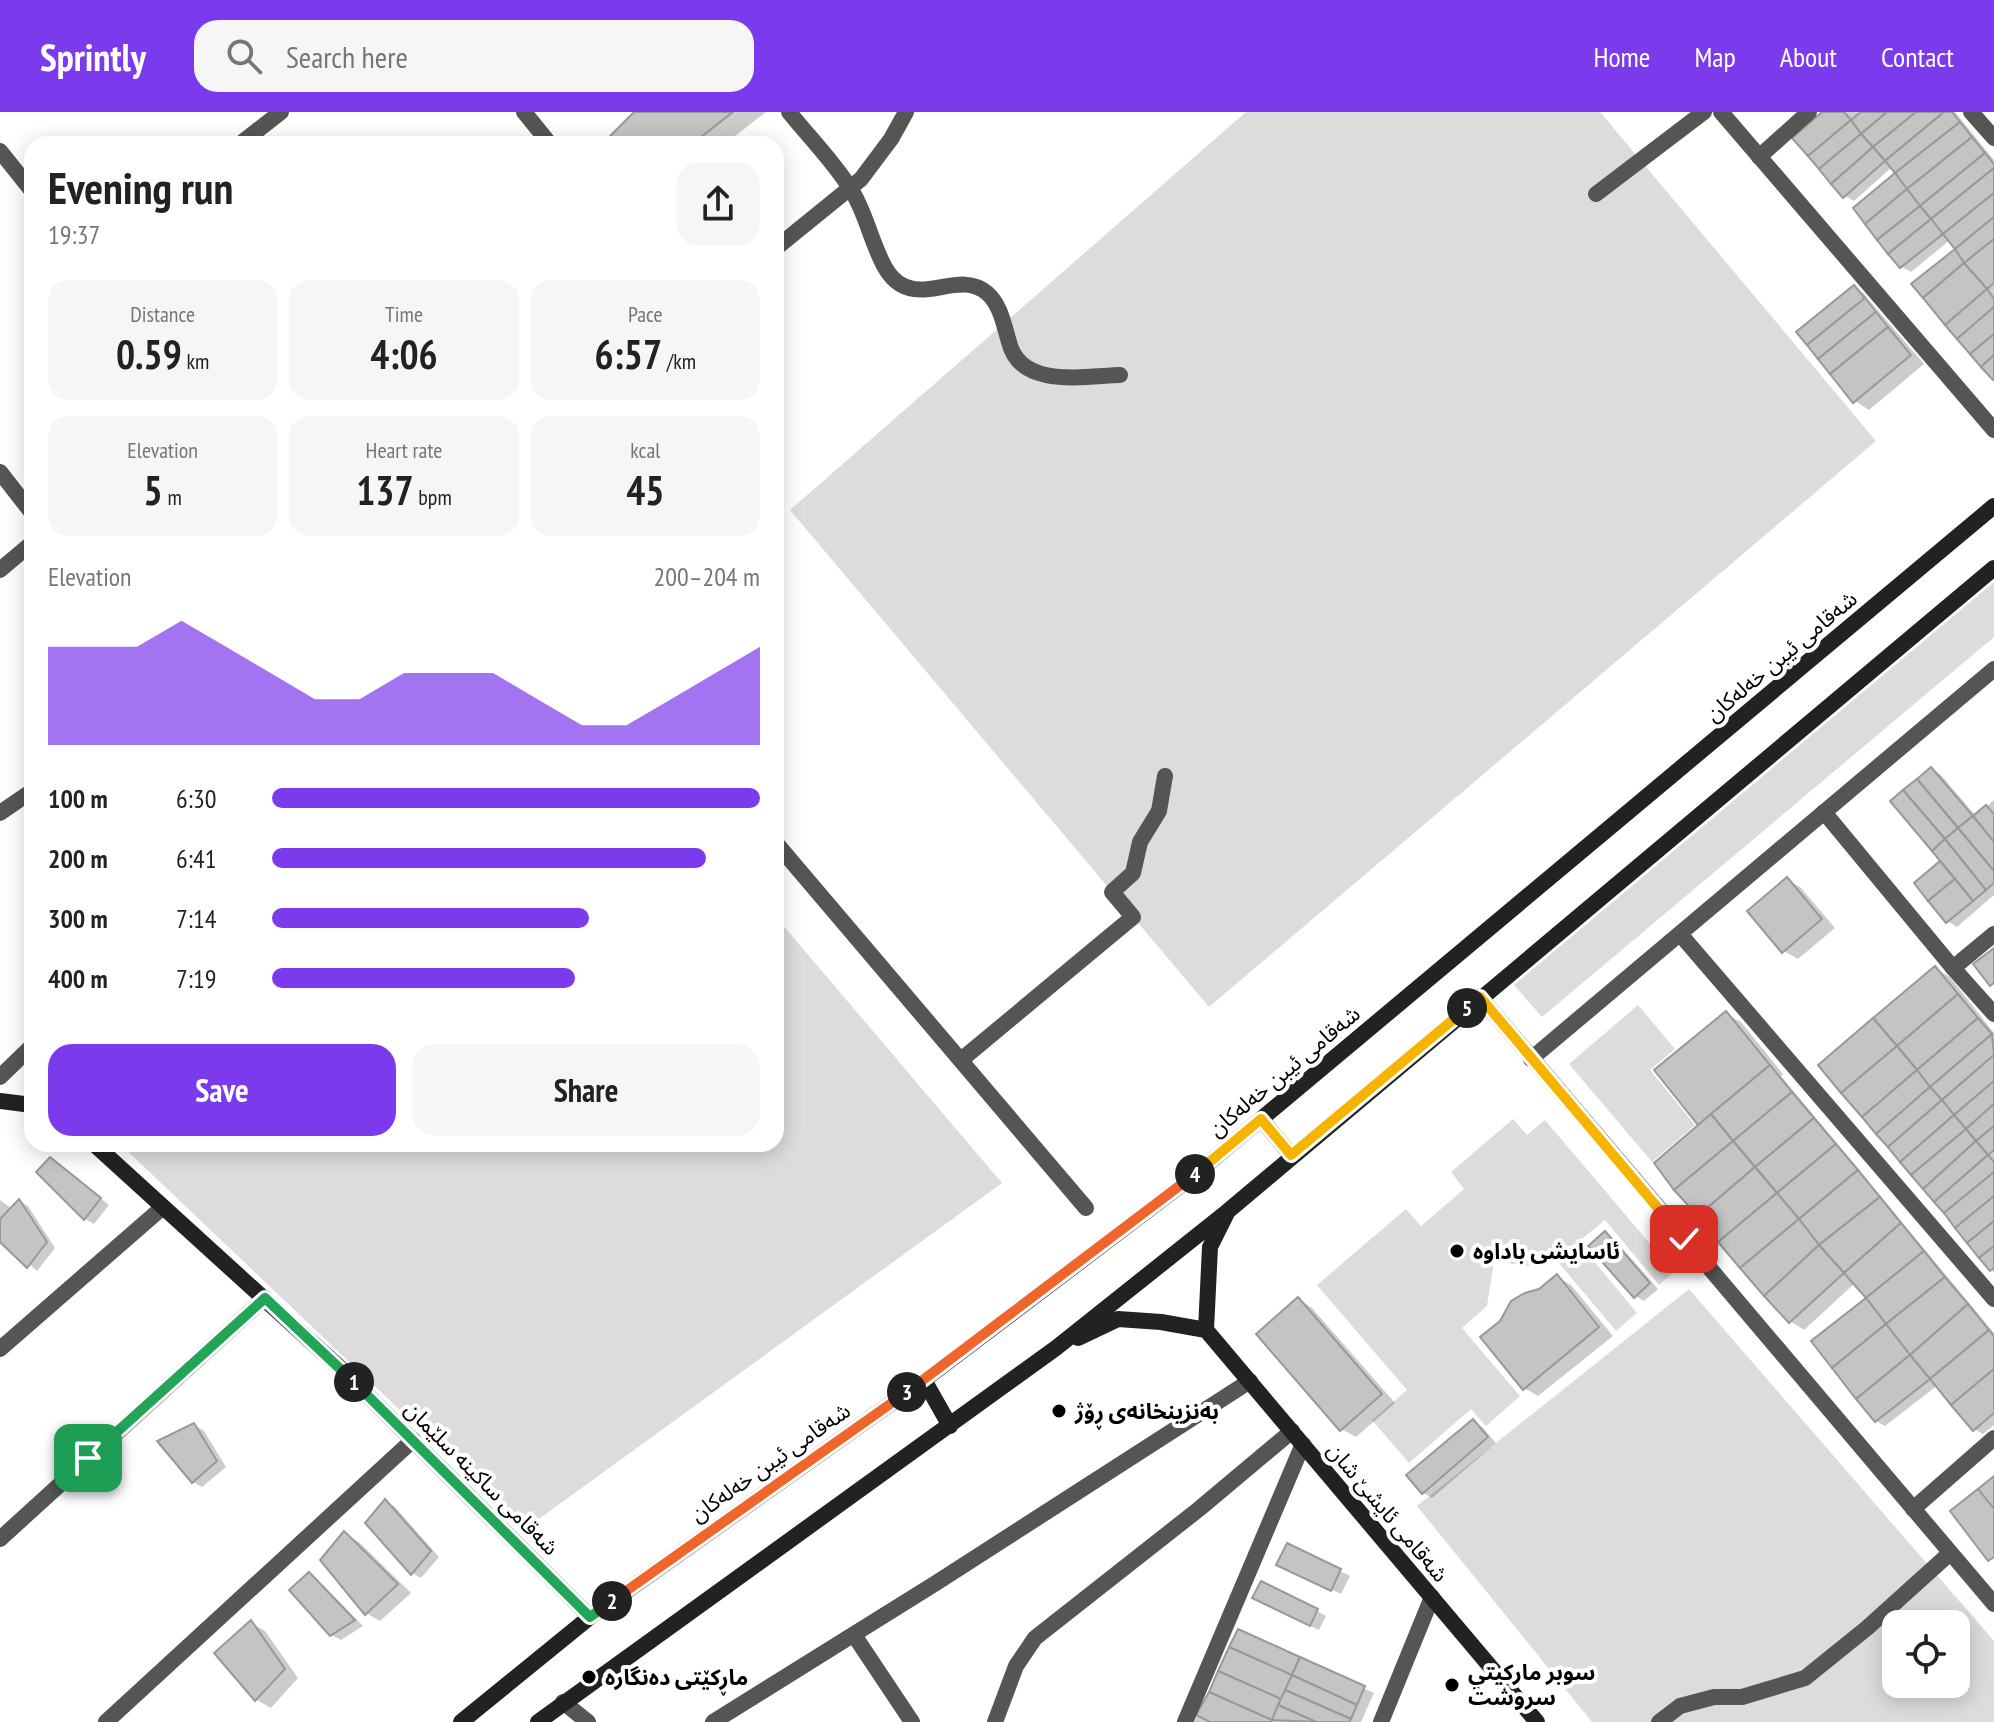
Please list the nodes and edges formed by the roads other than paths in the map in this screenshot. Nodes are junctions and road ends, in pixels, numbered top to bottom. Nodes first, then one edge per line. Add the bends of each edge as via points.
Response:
1 (281, 112) edge
2 (524, 112) edge
3 (789, 112) edge
4 (906, 112) edge
5 (1704, 112) edge
6 (1721, 112) edge
7 (1809, 112) edge
8 (1971, 112) edge
9 (250, 136) edge
10 (544, 136) edge
11 (1994, 138) edge
12 (0, 151) edge
13 (1759, 157) junction
14 (24, 181) edge
15 (851, 188) junction
16 (1596, 194) dead end
17 (784, 242) edge
18 (1120, 375) dead end
19 (1994, 430) edge
20 (0, 472) edge
21 (24, 503) edge
22 (1994, 506) edge
23 (24, 550) edge
24 (1994, 568) edge
25 (0, 570) edge
26 (1994, 669) edge
27 (1165, 776) dead end
28 (24, 796) edge
29 (1824, 812) junction
30 (0, 813) edge
31 (784, 852) edge
32 (1680, 934) junction
33 (1994, 934) edge
34 (1953, 968) junction
35 (1480, 997) junction
36 (1994, 1014) edge
37 (24, 1054) edge
38 (1531, 1059) junction
39 (961, 1060) junction
40 (0, 1077) edge
41 (0, 1101) edge
42 (24, 1104) edge
43 (1261, 1119) junction
44 (103, 1152) edge
45 (1291, 1155) junction
46 (163, 1207) junction
47 (1086, 1208) dead end
48 (1228, 1211) junction
49 (265, 1298) junction
50 (1994, 1299) edge
51 (1206, 1330) junction
52 (1056, 1348) junction
53 (0, 1349) edge
54 (924, 1380) junction
55 (1250, 1381) junction
56 (950, 1426) junction
57 (1297, 1438) junction
58 (1994, 1438) edge
59 (413, 1440) junction
60 (1913, 1509) junction
61 (0, 1539) edge
62 (1949, 1554) junction
63 (1432, 1597) junction
64 (1994, 1604) edge
65 (590, 1617) junction
66 (854, 1635) junction
67 (563, 1702) junction
68 (106, 1722) edge
69 (461, 1722) edge
70 (538, 1722) edge
71 (588, 1722) edge
72 (713, 1722) edge
73 (912, 1722) edge
74 (995, 1722) edge
75 (1185, 1722) edge
76 (1381, 1722) edge
77 (1537, 1722) edge
78 (1659, 1722) edge

1 - 9 street
2 - 10 street
3 - 15 street
4 - 15 street
5 - 16 street
6 - 13 street
7 - 13 street
8 - 11 street
12 - 14 street
13 - 19 street
15 - 17 street
15 - 18 street via 887,271 900,284 917,290 964,283 978,287 990,295 1005,322 1009,347 1031,371 1050,376
20 - 21 street
22 - 43 main road, شەقامی ئیبن خەلەکان
23 - 25 street
24 - 35 main road
26 - 29 street
27 - 39 street via 1159,811 1140,842 1133,873 1112,892 1133,917
28 - 30 street
29 - 32 street
29 - 34 street
31 - 39 street
32 - 38 street
32 - 50 street
33 - 34 street
34 - 36 street
35 - 38 street
35 - 45 main road
37 - 40 street
38 - 60 street
39 - 47 street
41 - 42 main road
43 - 45 main road
43 - 54 main road, شەقامی ئیبن خەلەکان via 1123,1231
44 - 46 main road, شەقامی ساکینە سلێمان
45 - 48 main road
46 - 49 main road, شەقامی ساکینە سلێمان
46 - 53 street
48 - 51 main road via 1210,1247
48 - 52 main road
49 - 59 main road, شەقامی ساکینە سلێمان
49 - 61 street
51 - 52 main road via 1118,1319
51 - 55 main road, شەقامی ئایشێ شان
52 - 56 main road
54 - 56 main road
54 - 65 main road, شەقامی ئیبن خەلەکان
55 - 57 main road, شەقامی ئایشێ شان
55 - 66 street
56 - 67 main road
57 - 63 main road, شەقامی ئایشێ شان
57 - 74 street via 1035,1638 1016,1666
57 - 75 street
58 - 60 street
59 - 65 main road, شەقامی ساکینە سلێمان
59 - 68 street
60 - 62 street
62 - 64 street
62 - 78 street via 1805,1678 1742,1697 1714,1697 1680,1706
63 - 76 street
63 - 77 main road, شەقامی ئایشێ شان
65 - 69 main road, شەقامی ئیبن خەلەکان
66 - 72 street
66 - 73 street
67 - 70 main road
67 - 71 street

